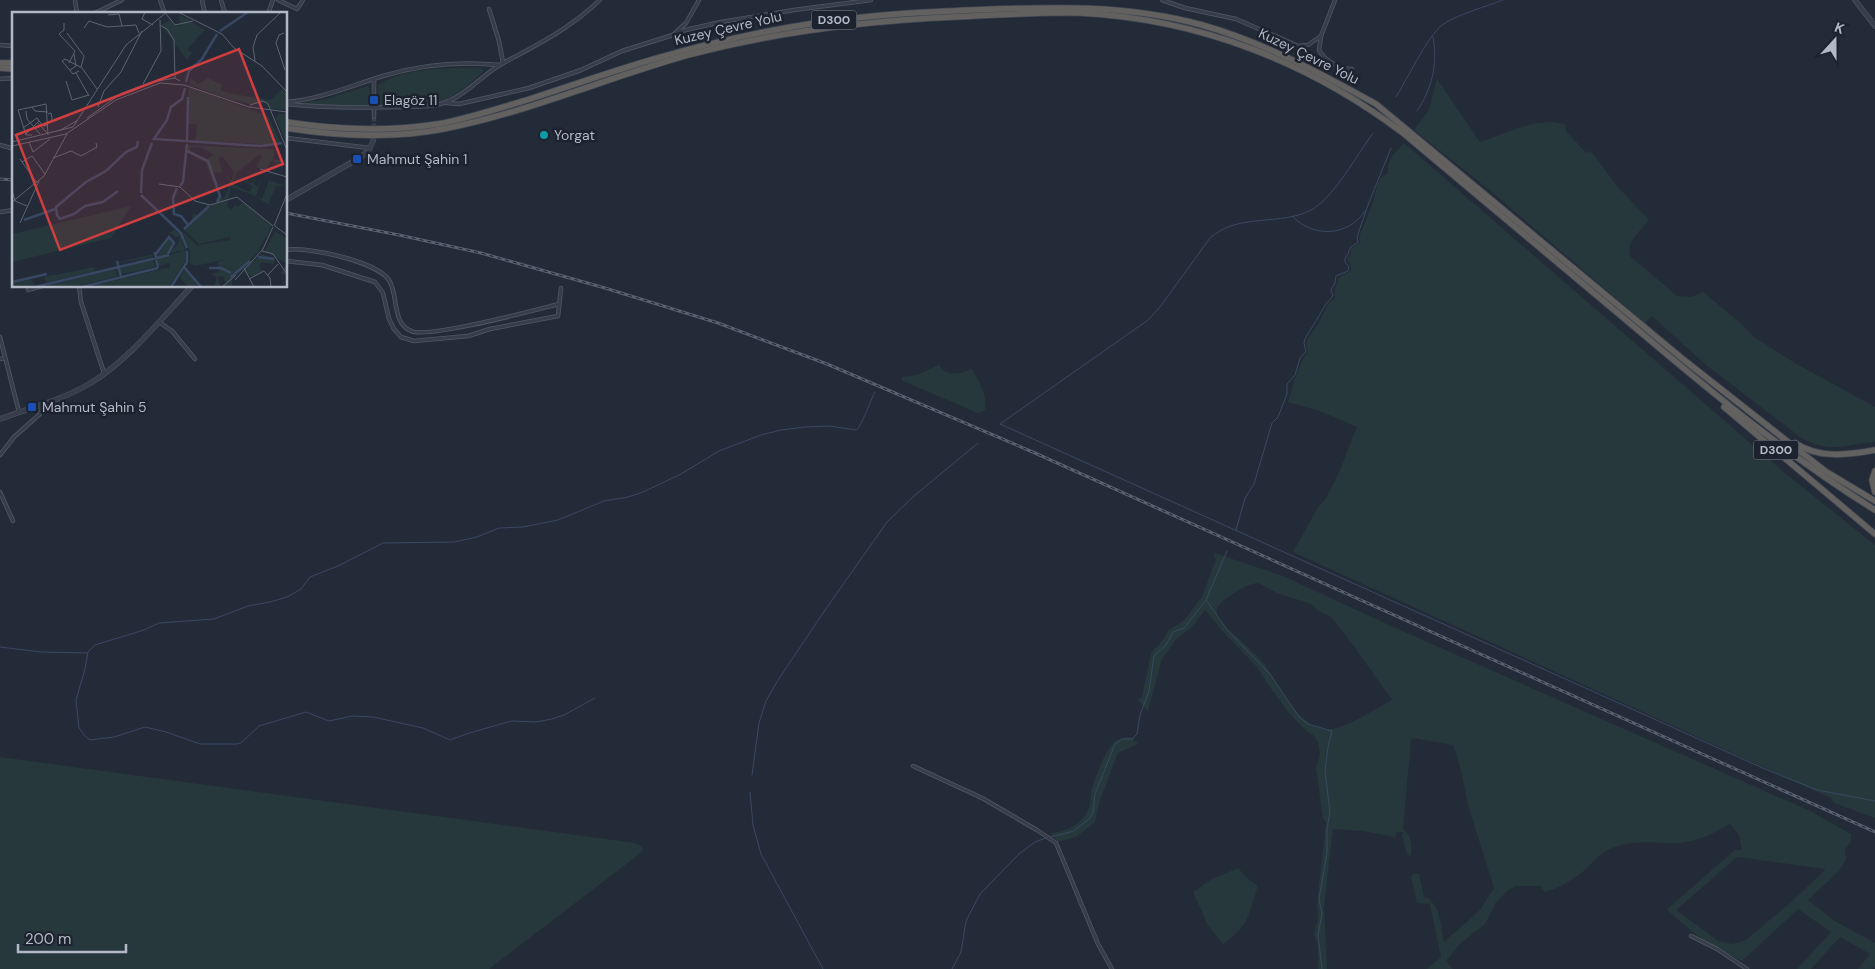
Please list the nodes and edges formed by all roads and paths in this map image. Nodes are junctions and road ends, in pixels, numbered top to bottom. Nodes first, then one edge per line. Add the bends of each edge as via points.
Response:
1 (122, 0) edge
2 (160, 0) edge
3 (221, 0) edge
4 (273, 0) edge
5 (278, 0) edge
6 (303, 0) edge
7 (600, 0) edge
8 (699, 0) edge
9 (872, 0) edge
10 (1162, 0) edge
11 (1334, 0) edge
12 (1855, 0) edge
13 (489, 9) dead end
14 (97, 12) edge
15 (164, 12) edge
16 (226, 12) edge
17 (269, 12) edge
18 (1875, 26) edge
19 (676, 32) junction
20 (1321, 36) junction
21 (502, 64) junction
22 (1352, 69) dead end
23 (374, 79) junction
24 (288, 103) edge
25 (288, 103) edge
26 (444, 103) junction
27 (1374, 107) junction
28 (374, 108) junction
29 (374, 117) tunnel mouth
30 (288, 122) edge
31 (288, 128) edge
32 (288, 138) edge
33 (373, 141) tunnel mouth
34 (370, 148) junction
35 (288, 199) edge
36 (288, 250) edge
37 (288, 261) edge
38 (1561, 261) junction
39 (35, 288) edge
40 (79, 288) edge
41 (190, 288) edge
42 (560, 288) dead end
43 (28, 290) dead end
44 (559, 304) junction
45 (159, 322) junction
46 (0, 337) edge
47 (5, 358) junction
48 (0, 359) edge
49 (195, 359) dead end
50 (1678, 365) junction
51 (104, 373) junction
52 (44, 403) junction
53 (19, 412) junction
54 (0, 419) edge
55 (1762, 422) junction
56 (1875, 450) edge
57 (0, 455) edge
58 (1875, 470) edge
59 (0, 492) edge
60 (1875, 492) edge
61 (1875, 501) edge
62 (1875, 510) edge
63 (13, 521) dead end
64 (1875, 534) edge
65 (913, 766) dead end
66 (1691, 936) dead end
67 (1112, 969) edge
68 (1747, 969) edge

1 - 14 street
2 - 15 street
3 - 16 street
4 - 17 street
5 - 6 street via 297,10
7 - 21 street via 559,32
8 - 19 street
9 - 19 street via 720,22
10 - 20 street via 1236,19 1298,46 1308,45
11 - 20 street
12 - 18 street
13 - 21 street
19 - 26 street via 529,88 459,104
20 - 22 street via 1319,48 1322,55 1341,68
21 - 23 street via 431,65
21 - 26 street
23 - 24 street via 327,95
23 - 28 street
25 - 28 street
26 - 28 street
27 - 30 highway, Kuzey Çevre Yolu / D300 via 1324,75 1237,36 1169,18 1119,10 1038,7 868,16 761,32 686,49 489,112 440,124 374,130
27 - 31 highway, Kuzey Çevre Yolu / D300 via 1291,64 1199,31 1117,16 1040,13 869,22 762,38 687,55 491,117 433,131 367,136
27 - 38 highway, D300
28 - 29 street
32 - 34 street
33 - 34 street
34 - 35 street via 361,157
36 - 44 street via 304,249 380,271 392,286 400,321 416,332 438,331
37 - 44 street via 322,264 375,282 383,293 394,329 401,337 414,341 468,336 558,316
38 - 50 highway, D300
38 - 55 highway, D300
39 - 43 street
40 - 51 street
41 - 45 street
42 - 44 street
45 - 49 street via 172,331
45 - 51 street
46 - 47 street
47 - 48 street
47 - 53 street
50 - 62 highway via 1776,443
50 - 64 highway, D300
51 - 52 street via 81,388
52 - 53 street
52 - 57 street via 40,414 14,437
53 - 54 street
55 - 56 highway, D300 via 1799,446 1816,452 1845,454
55 - 61 highway via 1825,471
58 - 60 highway via 1872,483
59 - 63 street
65 - 67 street via 982,798 1056,843 1098,944
66 - 68 street

